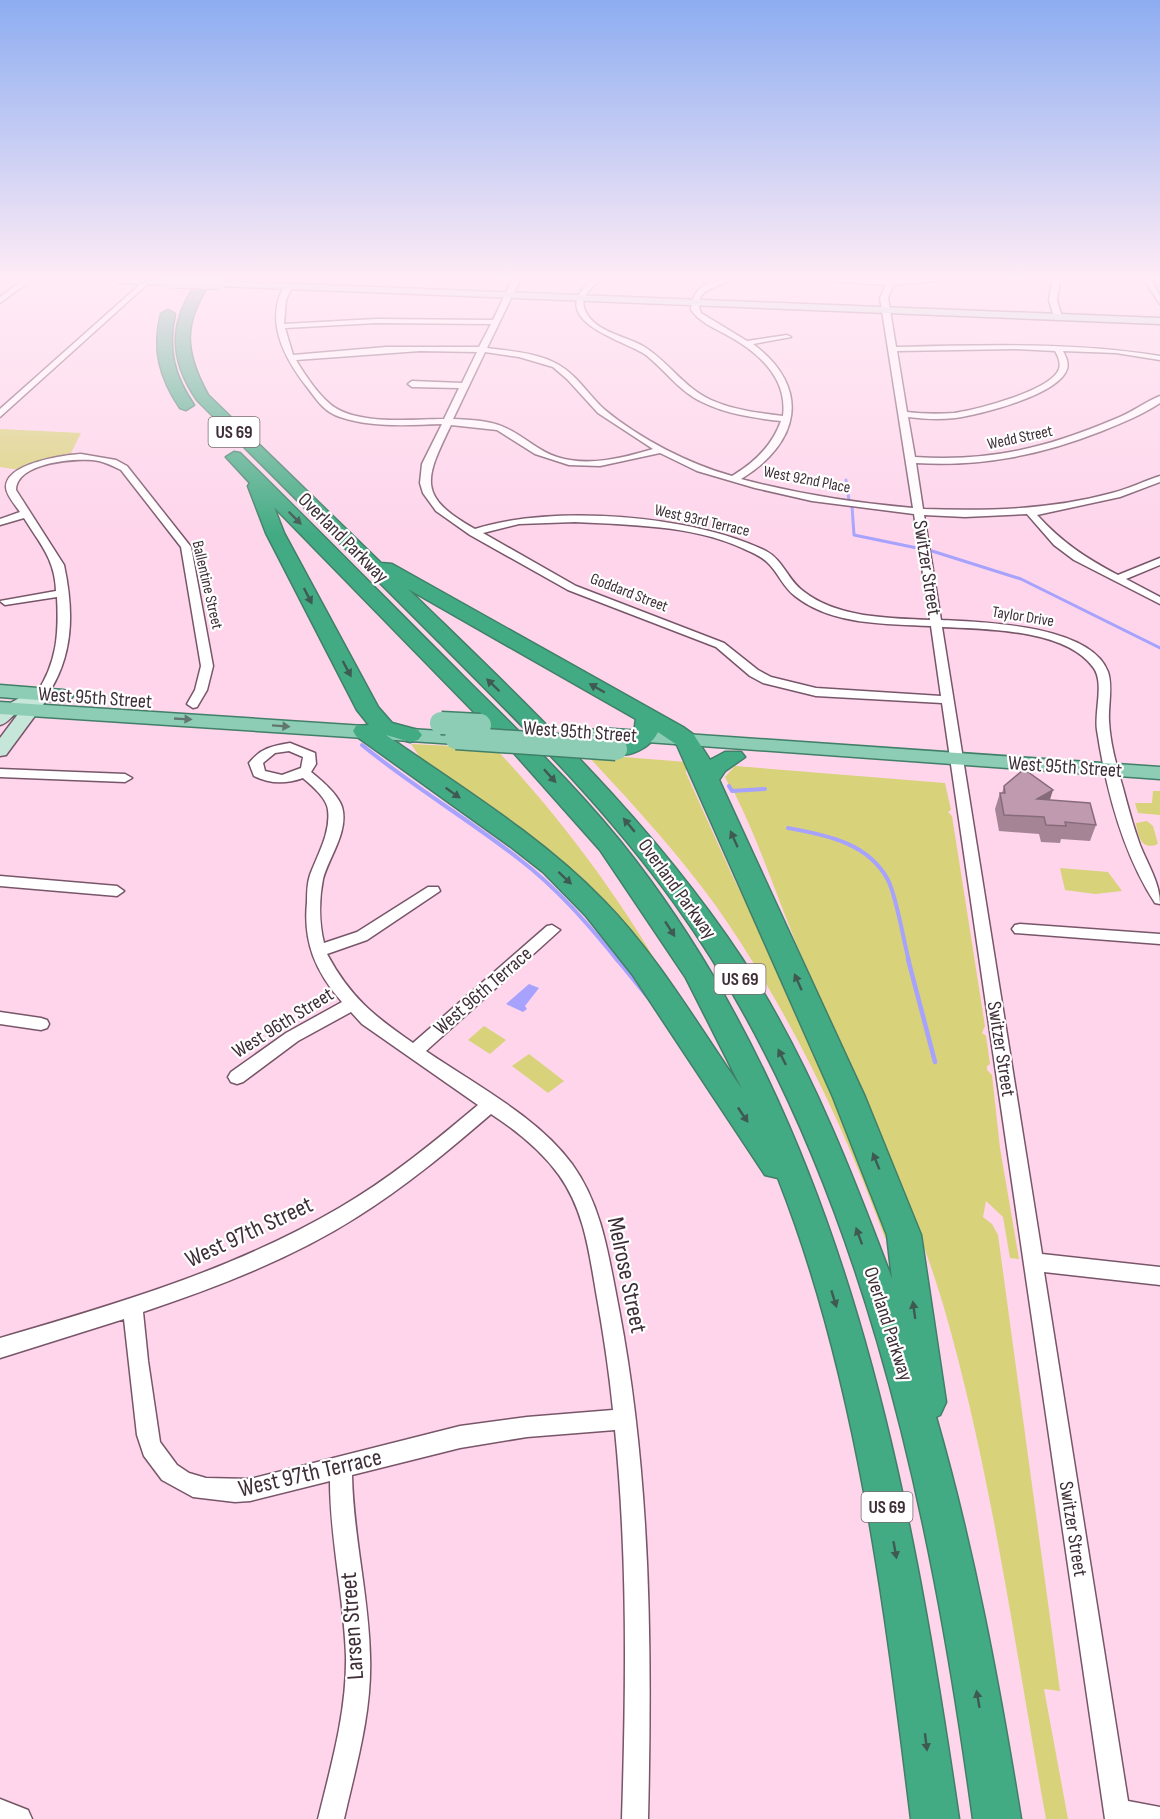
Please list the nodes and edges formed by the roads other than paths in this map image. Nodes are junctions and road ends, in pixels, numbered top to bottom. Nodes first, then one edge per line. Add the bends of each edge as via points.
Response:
1 (55, 365) edge
2 (165, 365) edge
3 (186, 365) edge
4 (296, 365) edge
5 (475, 365) edge
6 (555, 365) edge
7 (662, 365) edge
8 (770, 365) edge
9 (896, 365) edge
10 (1062, 365) edge
11 (412, 384) dead end
12 (464, 386) junction
13 (1160, 399) edge
14 (0, 414) edge
15 (904, 414) junction
16 (194, 416) dead end
17 (787, 419) junction
18 (448, 421) junction
19 (224, 447) dead end
20 (662, 449) junction
21 (911, 460) junction
22 (254, 476) junction
23 (1160, 479) edge
24 (734, 480) junction
25 (918, 510) junction
26 (1033, 510) junction
27 (26, 514) junction
28 (0, 522) edge
29 (474, 533) junction
30 (359, 554) junction
31 (1160, 561) edge
32 (1117, 579) junction
33 (62, 593) junction
34 (1160, 601) edge
35 (5, 602) dead end
36 (936, 624) junction
37 (948, 700) junction
38 (37, 702) junction
39 (193, 704) junction
40 (2, 707) edge
41 (436, 722) junction
42 (368, 724) junction
43 (646, 727) junction
44 (408, 747) junction
45 (619, 749) junction
46 (0, 751) edge
47 (706, 758) junction
48 (957, 766) junction
49 (303, 772) dead end
50 (0, 773) edge
51 (1160, 773) edge
52 (1114, 776) junction
53 (125, 778) dead end
54 (1160, 785) edge
55 (0, 881) edge
56 (117, 891) dead end
57 (433, 891) dead end
58 (1160, 899) edge
59 (1020, 929) dead end
60 (552, 930) dead end
61 (1160, 939) edge
62 (318, 951) junction
63 (352, 1004) junction
64 (0, 1018) edge
65 (41, 1024) dead end
66 (415, 1051) junction
67 (237, 1077) dead end
68 (490, 1105) junction
69 (803, 1203) junction
70 (1033, 1262) junction
71 (1160, 1276) edge
72 (133, 1306) junction
73 (0, 1348) edge
74 (625, 1419) junction
75 (341, 1466) junction
76 (942, 1513) junction
77 (0, 1812) edge
78 (1117, 1815) edge
79 (19, 1819) edge
80 (331, 1819) edge
81 (635, 1819) edge
82 (935, 1819) edge
83 (997, 1819) edge
84 (1158, 1819) edge

1 - 14 street
2 - 16 highway, US 69
3 - 30 highway, Overland Parkway / US 69 via 201,397
4 - 18 street via 326,405 337,413 374,420
5 - 12 street, Goddard Street
6 - 20 street, West 92nd Place via 604,413
7 - 17 street via 694,395 727,409
8 - 17 street via 782,381 789,403
9 - 15 street, Switzer Street
10 - 15 street via 1054,380 1037,389 965,413
11 - 12 street
12 - 18 street, Goddard Street
13 - 21 street, Wedd Street via 1043,451 985,460
15 - 21 street, Switzer Street
17 - 24 street via 773,447
18 - 20 street via 500,428 517,435 541,454 577,463 616,462
18 - 29 street, Goddard Street via 427,464 425,483 440,509
19 - 22 highway, Overland Parkway / US 69
20 - 24 street, West 92nd Place
21 - 25 street, Switzer Street
22 -> 42 highway via 276,533
22 -> 69 highway, Overland Parkway / US 69 via 537,762 628,869 683,950 729,1030 768,1113
23 - 26 street, West 92nd Place via 1108,498
24 - 25 street, West 92nd Place via 844,503
25 - 26 street, West 92nd Place
25 - 36 street, Switzer Street
26 - 32 street via 1032,515 1065,548
27 - 28 street
27 - 33 street, Ballentine Street via 59,565
27 - 39 street, Ballentine Street via 11,490 22,472 42,463 76,457 110,460 124,468 186,547 207,666
29 - 36 street, West 93rd Terrace via 520,521 668,526 755,549 777,565 795,590 831,610 867,619
29 - 37 street, Goddard Street via 572,588 720,645 767,680 816,692
43 -> 30 highway
76 -> 30 highway, Overland Parkway / US 69 via 909,1388 854,1223 797,1088 748,992 685,896 618,812
31 - 32 street
32 - 34 street
33 - 35 street
33 - 38 street, Ballentine Street via 64,654 60,668
36 - 37 street, Switzer Street
36 - 52 street, Taylor Drive via 1032,632 1064,641 1089,656 1104,679 1102,725
37 - 48 street, Switzer Street
38 - 39 main road, West 95th Street
38 - 40 main road, West 95th Street
38 -> 42 main road, West 95th Street
38 - 46 street
39 - 42 main road, West 95th Street
41 - 42 main road, West 95th Street
41 - 43 main road, West 95th Street, bridge via 599,734
41 - 44 highway
42 - 44 highway
43 - 45 highway
43 - 47 highway
44 - 45 main road, West 95th Street, bridge via 456,738
44 -> 69 highway via 552,866 596,909 642,967
45 - 47 main road, West 95th Street
47 - 48 main road, West 95th Street
47 - 48 main road, West 95th Street
76 -> 47 highway via 904,1235
48 - 52 main road, West 95th Street
48 - 70 street, Switzer Street
49 - 62 street, Melrose Street via 329,795 336,818 312,900
50 - 53 street
51 - 52 main road, West 95th Street
52 - 54 main road, West 95th Street
52 - 58 street, Taylor Drive via 1139,862
55 - 56 street
57 - 62 street via 362,936
59 - 61 street
60 - 66 street, West 96th Terrace
62 - 63 street, Melrose Street via 334,982
63 - 66 street, Melrose Street via 368,1020
63 - 67 street, West 96th Street via 292,1037
64 - 65 street
66 - 68 street, Melrose Street
68 - 72 street, West 97th Street via 426,1159 346,1214 260,1259
68 - 74 street, Melrose Street via 547,1148 582,1197 594,1228 606,1285
69 -> 82 highway, Overland Parkway / US 69 via 839,1313 887,1508 907,1617
70 - 71 street
70 - 78 street, Switzer Street
72 - 73 street, West 97th Street
72 - 75 street, West 97th Terrace via 134,1339 151,1447 164,1467 180,1480 221,1493 250,1490
74 - 75 street, West 97th Terrace via 460,1437
74 - 81 street, Melrose Street via 637,1564
75 - 80 street, Larsen Street via 340,1499 358,1658 356,1697
83 -> 76 highway, Overland Parkway / US 69 via 974,1670
77 - 79 street
78 - 84 street

